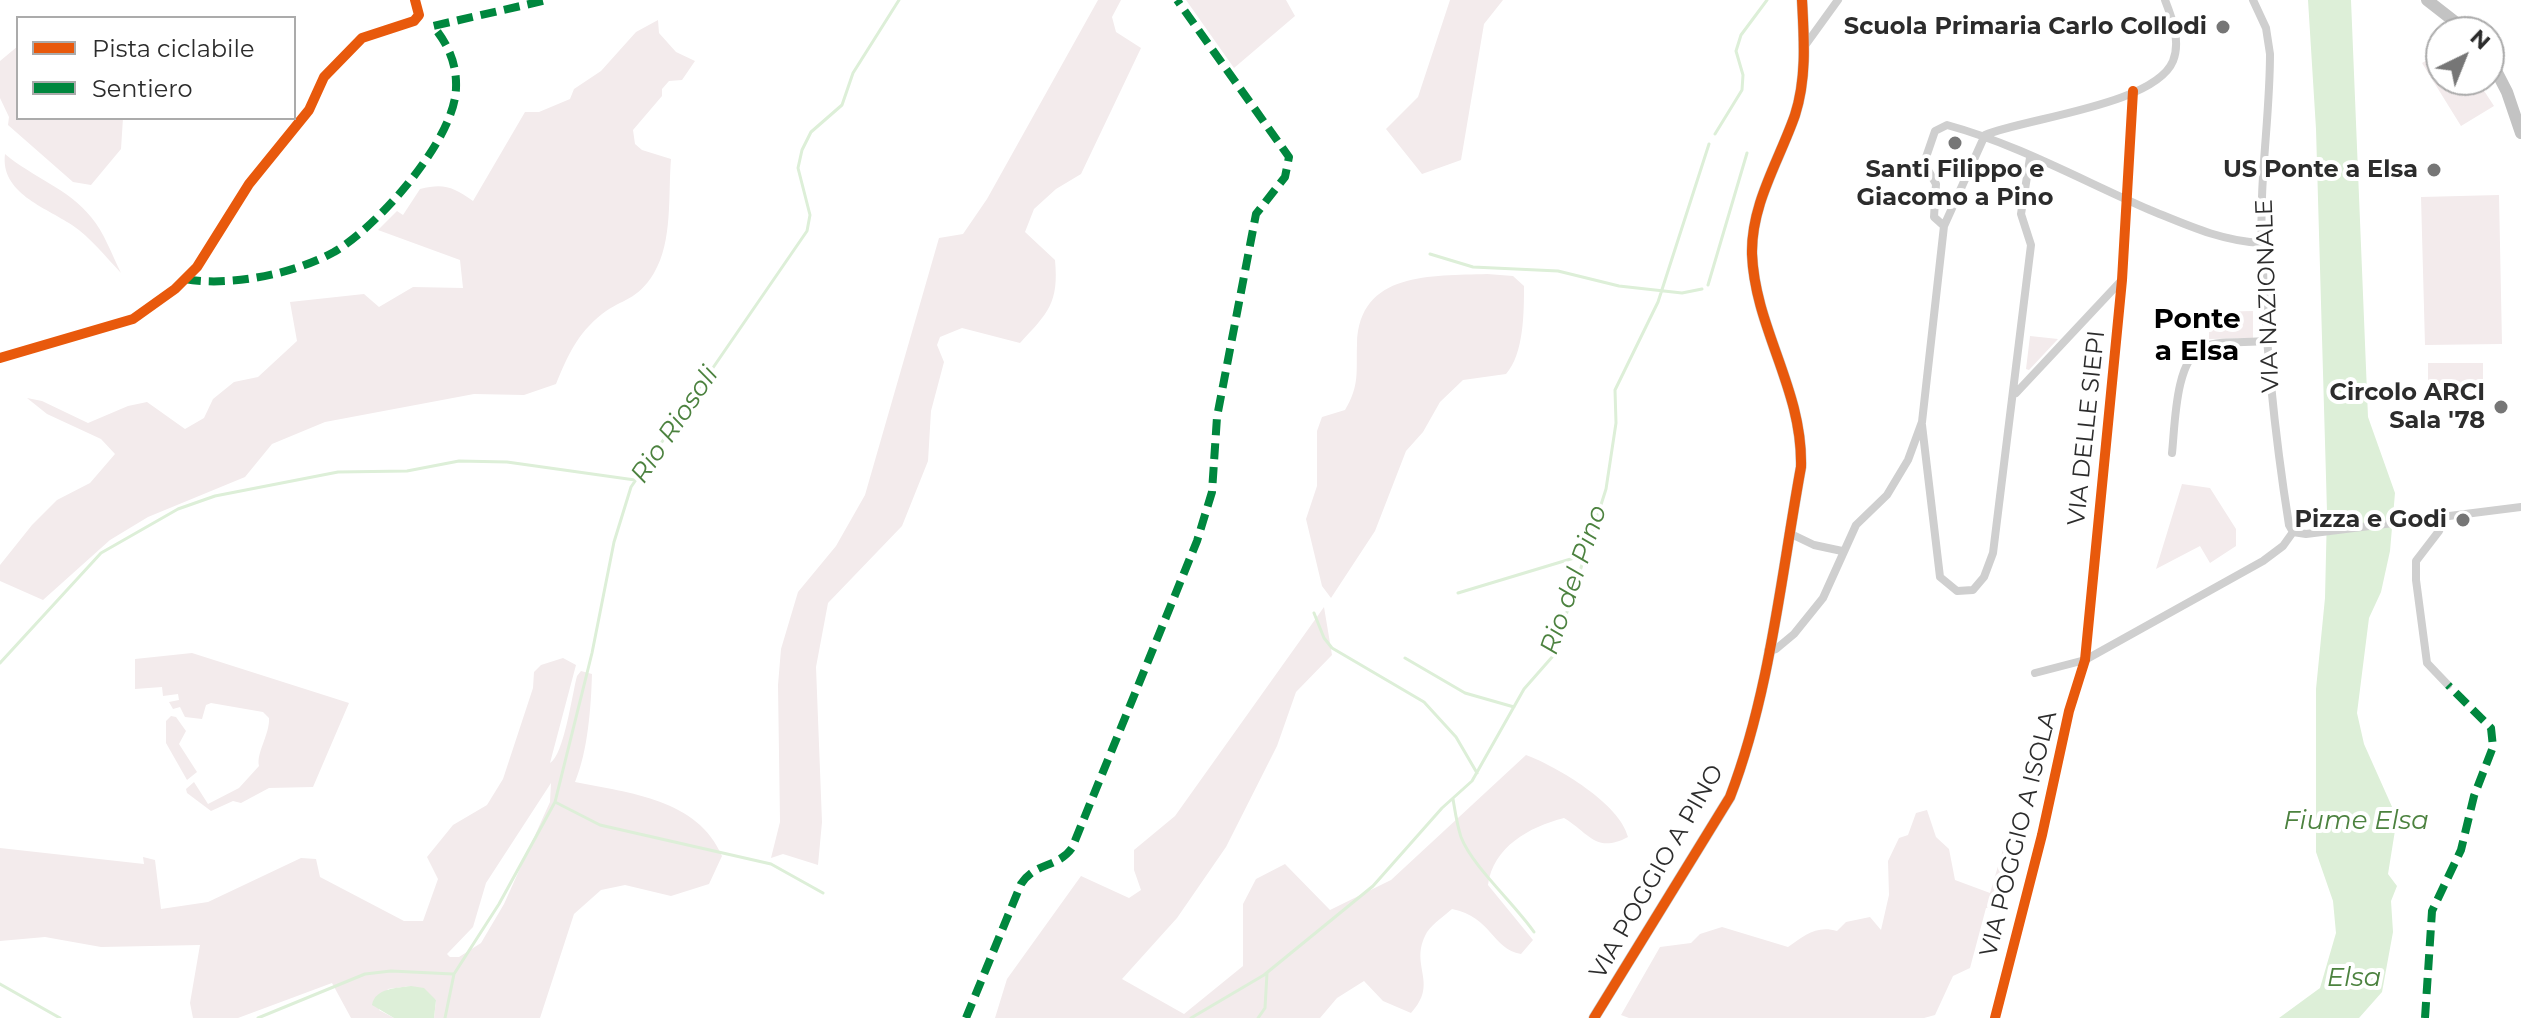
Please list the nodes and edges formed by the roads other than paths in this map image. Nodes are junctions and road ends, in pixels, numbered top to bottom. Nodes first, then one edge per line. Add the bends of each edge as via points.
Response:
1 (415, 0) edge
2 (1802, 0) edge
3 (1838, 0) edge
4 (2165, 0) edge
5 (2253, 0) edge
6 (2427, 0) edge
7 (2448, 16) edge
8 (1804, 47) junction
9 (2505, 88) edge
10 (2133, 91) junction
11 (2521, 133) edge
12 (1985, 135) junction
13 (2030, 158) junction
14 (2126, 200) junction
15 (1944, 226) junction
16 (2262, 243) junction
17 (2122, 280) junction
18 (2265, 341) junction
19 (0, 358) edge
20 (2015, 394) junction
21 (1922, 422) junction
22 (2172, 453) dead end
23 (2521, 507) edge
24 (2444, 518) junction
25 (2293, 532) junction
26 (1789, 533) junction
27 (1842, 551) junction
28 (1768, 651) junction
29 (2085, 660) junction
30 (2035, 673) dead end
31 (2448, 685) dead end
32 (1594, 1018) edge
33 (1995, 1018) edge

1 - 19 street via 419,15 414,21 370,33 324,77 309,110 249,184 197,267 175,289 133,319
2 - 8 street, VIA POGGIO A PINO
3 - 8 street
4 - 10 street via 2176,37 2174,60 2164,75
5 - 16 street, VIA NAZIONALE via 2270,54
6 - 7 main road
8 - 26 street, VIA POGGIO A PINO via 1796,113 1758,205 1752,253 1757,292 1802,436
9 - 11 main road
10 - 12 street via 2070,115
10 - 14 street, VIA DELLE SIEPI
12 - 13 street
12 - 15 street
12 - 15 street via 1947,125 1935,131 1924,163 1936,184 1934,217
13 - 14 street
13 - 20 street via 2021,214 2031,245
14 - 16 street via 2221,237
14 - 17 street, VIA DELLE SIEPI
15 - 21 street
16 - 18 street, VIA NAZIONALE
17 - 20 street
17 - 29 street, VIA DELLE SIEPI
18 - 22 street via 2205,346 2188,361 2181,376
18 - 25 street, VIA NAZIONALE via 2276,446
20 - 21 street via 1993,553 1973,590 1957,591 1940,577
21 - 27 street via 1898,480 1856,525
23 - 24 street
24 - 25 street
24 - 31 street via 2416,561 2416,580 2427,663
25 - 29 street via 2263,561
26 - 27 street
26 - 28 street, VIA POGGIO A PINO
27 - 28 street via 1823,598 1794,634
28 - 32 street, VIA POGGIO A PINO via 1744,760 1730,797
29 - 30 street, VIA POGGIO A ISOLA
29 - 33 street, VIA POGGIO A ISOLA

